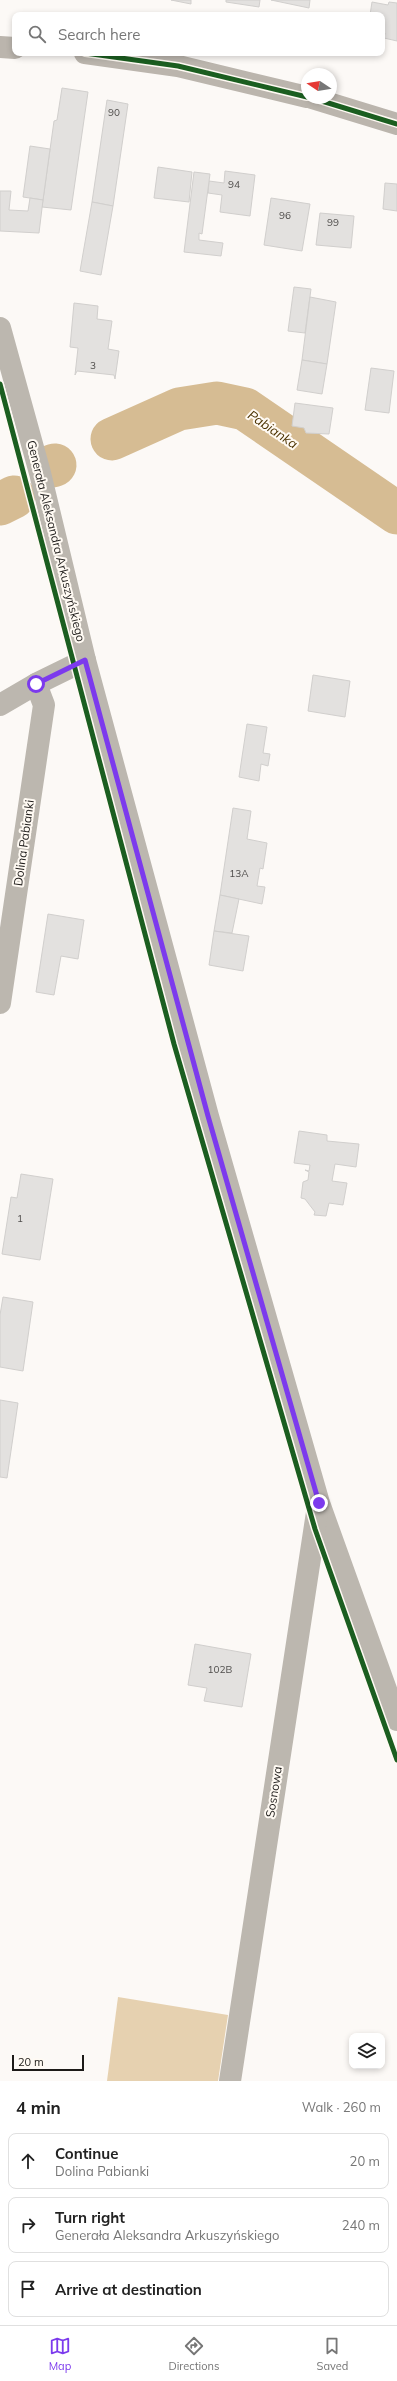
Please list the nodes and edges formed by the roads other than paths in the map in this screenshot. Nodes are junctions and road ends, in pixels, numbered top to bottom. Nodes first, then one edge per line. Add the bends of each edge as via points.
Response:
1 (0, 47) edge
2 (12, 48) edge
3 (106, 56) edge
4 (301, 96) edge
5 (332, 104) edge
6 (397, 124) edge
7 (0, 328) edge
8 (85, 660) junction
9 (36, 684) junction
10 (0, 705) edge
11 (0, 1003) edge
12 (319, 1503) junction
13 (397, 1720) edge
14 (230, 2081) edge

1 - 2 main road
3 - 4 main road via 178,66
5 - 6 main road
7 - 8 street, Generała Aleksandra Arkuszyńskiego via 40,473
8 - 9 street
8 - 12 street, Generała Aleksandra Arkuszyńskiego via 208,1116
9 - 10 street
9 - 11 street, Dolina Pabianki via 44,705
12 - 13 street, Generała Aleksandra Arkuszyńskiego
12 - 14 street, Sosnowa

